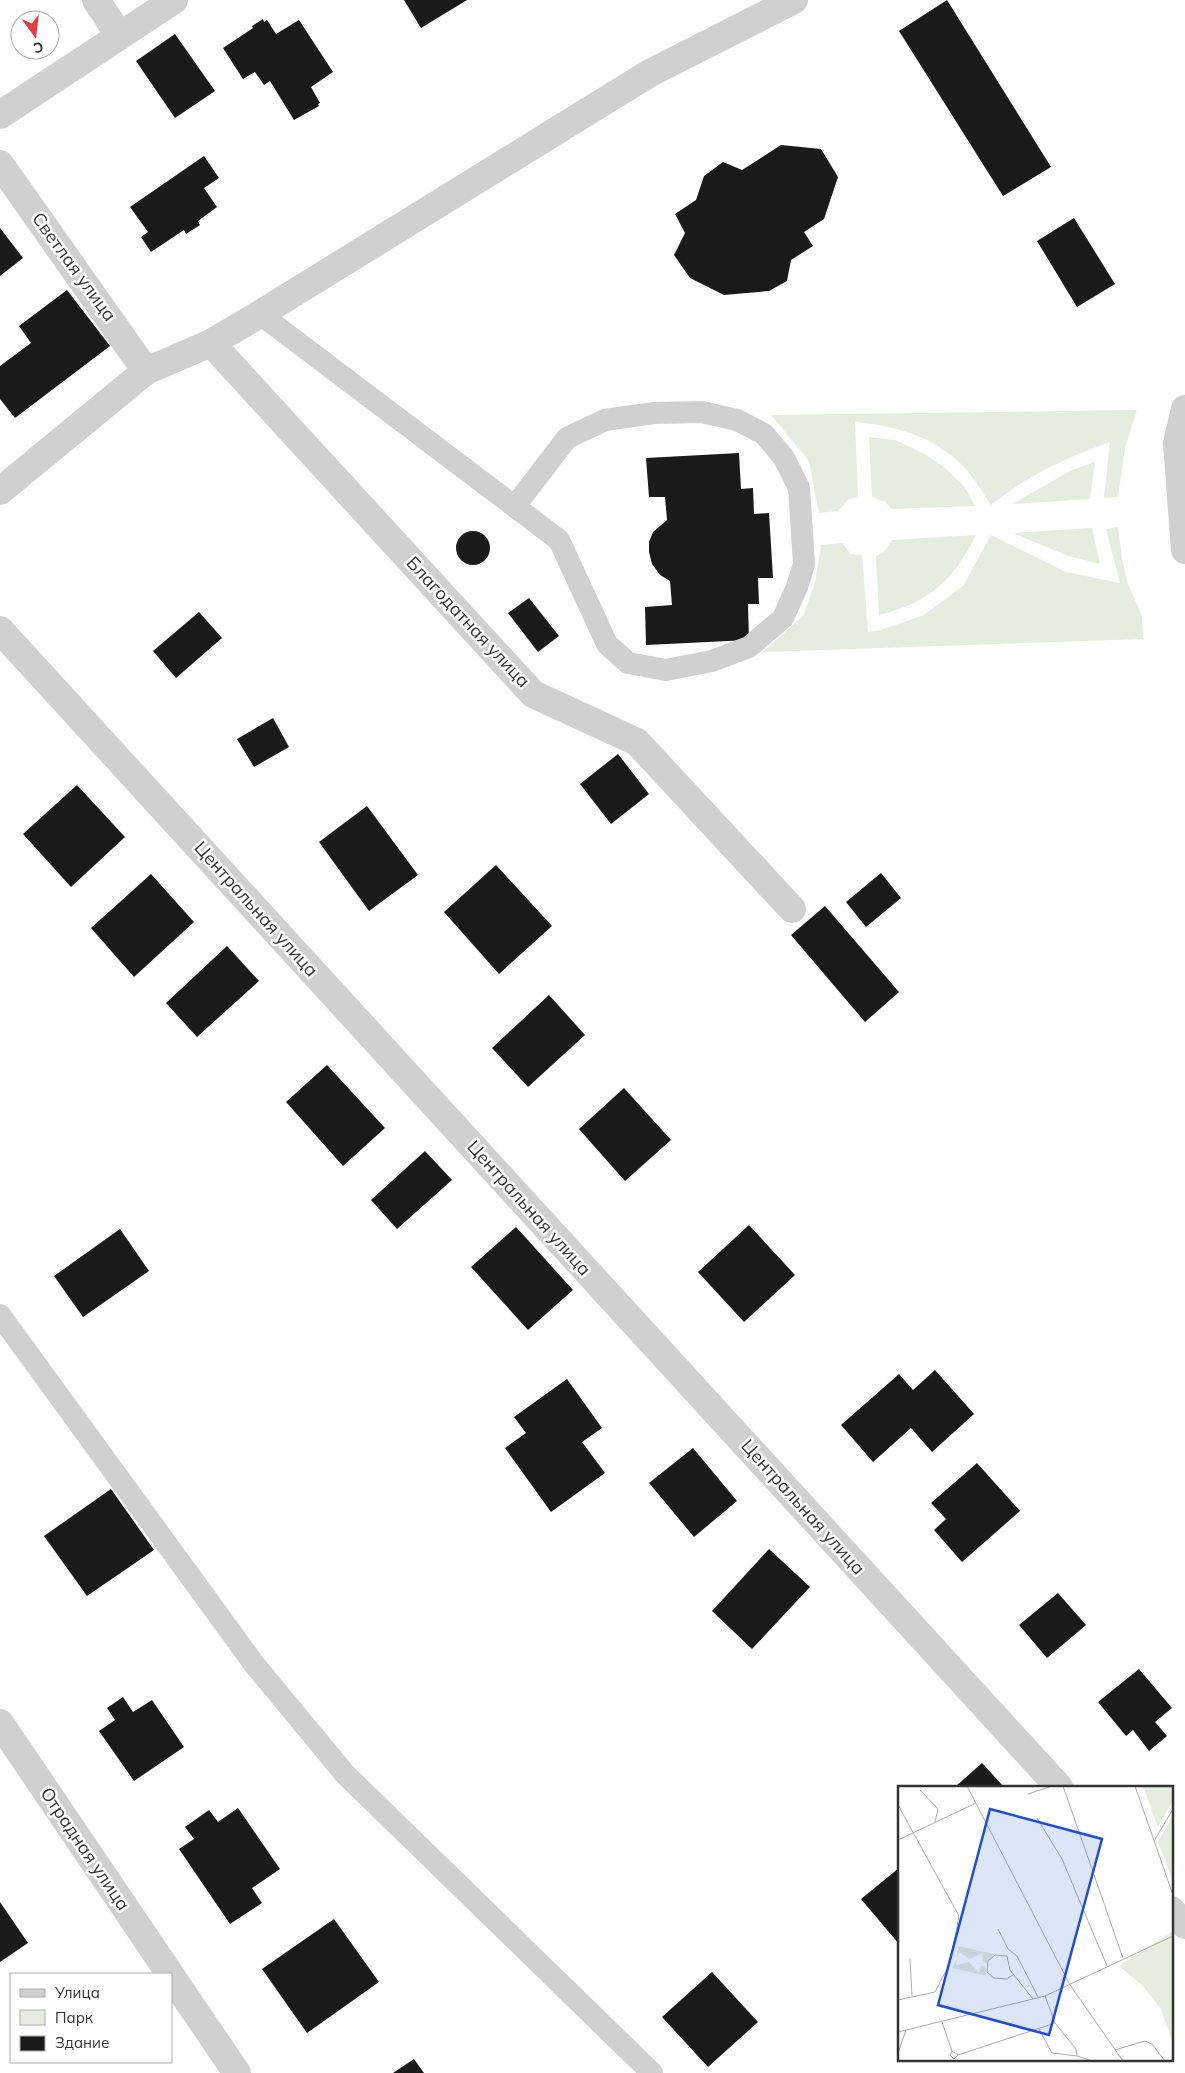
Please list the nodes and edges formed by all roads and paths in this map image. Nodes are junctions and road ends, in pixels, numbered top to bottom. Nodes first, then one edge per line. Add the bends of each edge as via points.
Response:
1 (96, 0) edge
2 (174, 0) edge
3 (794, 0) edge
4 (119, 35) junction
5 (0, 115) edge
6 (0, 164) edge
7 (260, 314) junction
8 (211, 343) junction
9 (146, 371) junction
10 (1185, 409) edge
11 (0, 491) edge
12 (515, 506) junction
13 (1185, 550) edge
14 (0, 630) edge
15 (792, 909) dead end
16 (0, 1315) edge
17 (0, 1723) edge
18 (1058, 1786) edge
19 (1172, 1911) edge
20 (1185, 1925) edge
21 (170, 1973) edge
22 (172, 1976) edge
23 (237, 2073) edge
24 (652, 2073) edge

1 - 4 street
2 - 4 street
3 - 7 street via 650,73
4 - 5 street
6 - 9 street, Светлая улица
7 - 8 street
7 - 12 lane
8 - 9 street
8 - 15 street, Благодатная улица via 533,694 637,742
9 - 11 street
10 - 13 street via 1177,443
12 - 12 lane via 567,438 605,420 654,413 702,412 736,420 764,434 784,458 799,488 804,564 783,618 749,647 712,661 666,670 628,663 607,644 559,540
14 - 18 street, Центральная улица
16 - 24 lane via 254,1664 345,1774
17 - 21 street, Отрадная улица
19 - 20 street
22 - 23 street, Отрадная улица

